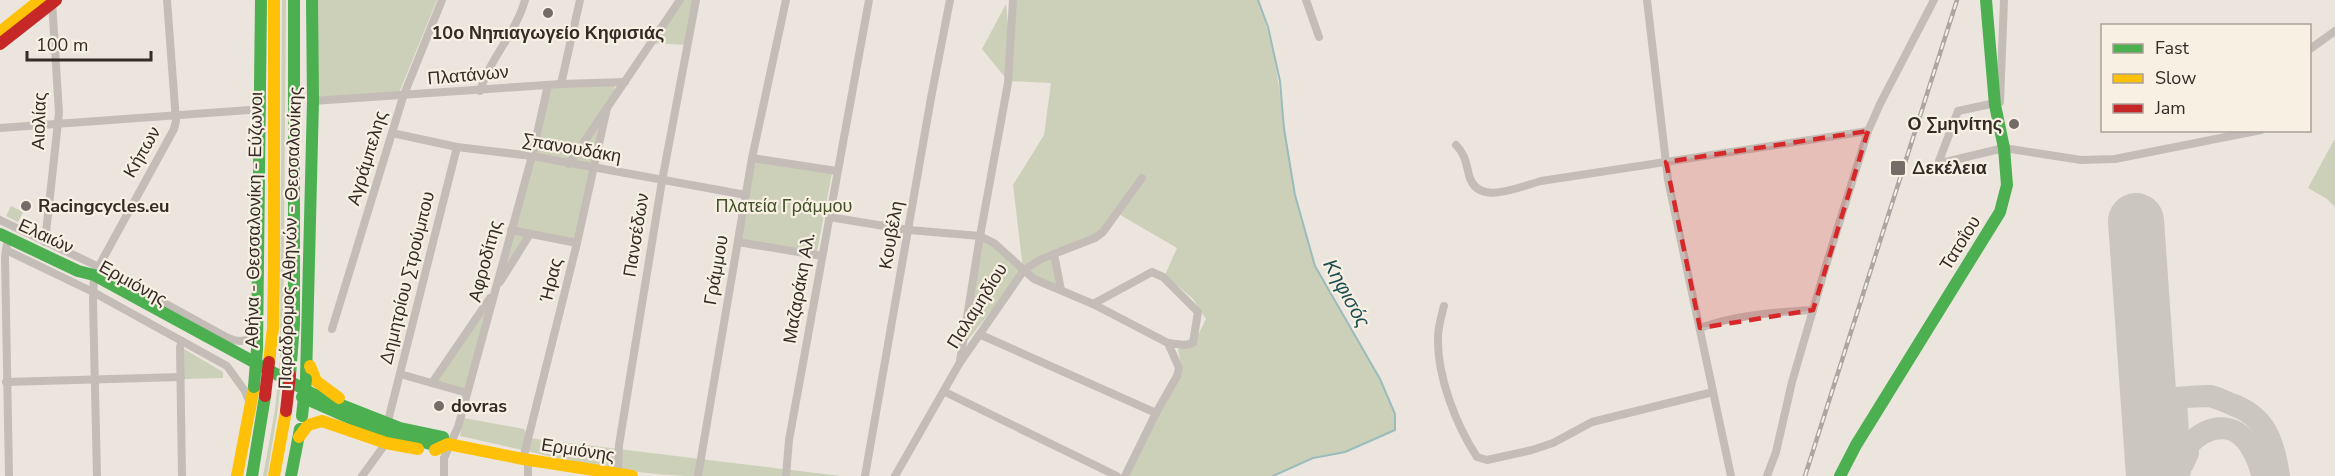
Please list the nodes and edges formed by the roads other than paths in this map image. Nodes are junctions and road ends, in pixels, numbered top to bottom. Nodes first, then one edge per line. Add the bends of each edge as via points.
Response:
1 (167, 0) edge
2 (261, 0) edge
3 (274, 0) edge
4 (294, 0) edge
5 (312, 0) edge
6 (442, 0) edge
7 (525, 0) edge
8 (580, 0) edge
9 (680, 0) edge
10 (696, 0) edge
11 (786, 0) edge
12 (869, 0) edge
13 (950, 0) edge
14 (1013, 0) edge
15 (1306, 0) edge
16 (1647, 0) edge
17 (1934, 0) edge
18 (1986, 0) edge
19 (2004, 0) edge
20 (50, 1) edge
21 (2335, 31) edge
22 (0, 32) edge
23 (1319, 37) dead end
24 (0, 44) edge
25 (2311, 48) edge
26 (625, 82) junction
27 (561, 84) junction
28 (548, 85) junction
29 (480, 90) junction
30 (403, 97) junction
31 (313, 101) junction
32 (1995, 105) junction
33 (607, 108) junction
34 (261, 109) junction
35 (177, 114) junction
36 (58, 123) junction
37 (0, 128) edge
38 (1868, 132) junction
39 (2253, 132) edge
40 (392, 133) junction
41 (1456, 145) dead end
42 (457, 147) junction
43 (2004, 148) junction
44 (532, 156) junction
45 (752, 158) junction
46 (1666, 162) junction
47 (569, 164) junction
48 (593, 168) junction
49 (837, 171) junction
50 (1142, 178) dead end
51 (662, 181) junction
52 (746, 195) junction
53 (829, 217) junction
54 (0, 220) edge
55 (511, 230) junction
56 (909, 230) junction
57 (530, 234) junction
58 (980, 236) junction
59 (5, 240) edge
60 (45, 242) junction
61 (738, 242) junction
62 (577, 243) junction
63 (1054, 254) junction
64 (822, 255) junction
65 (1024, 270) junction
66 (78, 271) joint
67 (94, 279) junction
68 (496, 288) junction
69 (1060, 290) junction
70 (1093, 304) junction
71 (1444, 306) dead end
72 (1814, 310) junction
73 (1700, 328) junction
74 (332, 329) dead end
75 (981, 334) junction
76 (182, 341) junction
77 (257, 343) junction
78 (1168, 343) junction
79 (308, 359) junction
80 (959, 364) junction
81 (400, 374) junction
82 (181, 377) junction
83 (94, 381) junction
84 (6, 382) junction
85 (432, 383) junction
86 (945, 392) junction
87 (1713, 392) junction
88 (467, 393) junction
89 (250, 405) junction
90 (1155, 413) junction
91 (388, 417) junction
92 (299, 437) junction
93 (386, 443) junction
94 (446, 443) junction
95 (525, 460) junction
96 (618, 475) edge
97 (9, 476) edge
98 (97, 476) edge
99 (182, 476) edge
100 (237, 476) edge
101 (252, 476) edge
102 (274, 476) edge
103 (291, 476) edge
104 (362, 476) edge
105 (444, 476) edge
106 (528, 476) edge
107 (632, 476) edge
108 (698, 476) edge
109 (786, 476) edge
110 (865, 476) edge
111 (895, 476) edge
112 (1117, 476) edge
113 (1125, 476) edge
114 (1731, 476) edge
115 (1767, 476) edge
116 (1840, 476) edge

1 - 35 street, Κήπων
2 - 34 main road
3 - 101 main road, Αθήνα - Θεσσαλονίκη - Εύζωνοι, bridge via 273,328
4 - 102 main road, bridge via 294,324 286,411
5 - 31 main road, Παράδρομος Αθηνών - Θεσσαλονίκης
6 - 30 street, Αγράμπελης
7 - 29 street via 518,22
8 - 27 street
9 - 26 street, Ήρας
10 - 51 street, Πανσέδων
11 - 45 street, Γράμμου
12 - 49 street, Μαζαράκη Αλ.
13 - 56 street, Κουβέλη
14 - 58 street via 1010,74
15 - 23 street
16 - 46 street
17 - 38 street
18 - 32 main road, Τατοΐου
19 - 32 street via 2002,98
20 - 22 main road
20 - 24 main road
20 - 36 street, Αιολίας
21 - 25 street
26 - 27 street, Πλατάνων
26 - 33 street, Ήρας
27 - 28 street, Πλατάνων
28 - 29 street, Πλατάνων
28 - 44 street, Αφροδίτης
29 - 30 street, Πλατάνων
30 - 31 street, Πλατάνων
30 - 40 street, Αγράμπελης
31 - 79 main road, Παράδρομος Αθηνών - Θεσσαλονίκης
32 - 43 main road, Τατοΐου
32 - 43 street via 1958,111 1940,161
33 - 47 street, Ήρας
33 - 48 street, Ήρας
34 - 35 street
34 - 77 main road
35 - 36 street
35 - 67 street, Κήπων via 174,129
36 - 37 street
36 - 60 street, Αιολίας
38 - 46 street
38 - 72 street
39 - 43 street via 2105,160
40 - 42 street, Σπανουδάκη
40 - 74 street, Αγράμπελης
41 - 46 street via 1465,158 1473,186 1491,193 1540,181
42 - 44 street, Σπανουδάκη
42 - 81 street, Δημητρίου Στρούμπου
43 - 116 main road, Τατοΐου via 2007,185 2000,212
44 - 47 street, Σπανουδάκη
44 - 55 street, Αφροδίτης
45 - 49 street
45 - 52 street, Γράμμου
46 - 73 street
47 - 48 street, Σπανουδάκη
48 - 51 street, Σπανουδάκη
48 - 62 street, Ήρας
49 - 53 street, Μαζαράκη Αλ.
50 - 63 street via 1095,238
51 - 52 street, Σπανουδάκη
51 - 96 street, Πανσέδων via 619,446
52 - 61 street, Γράμμου
53 - 56 street, Παλαμηδίου
53 - 64 street, Μαζαράκη Αλ.
54 - 60 street, Ελαιών
55 - 57 street
55 - 68 street, Αφροδίτης
56 - 58 street, Παλαμηδίου
56 - 110 street, Κουβέλη
57 - 62 street
57 - 68 street
58 - 65 street, Παλαμηδίου via 994,243
58 - 80 street
59 - 66 main road, Ελαιών
59 - 67 street, Ερμιόνης
59 - 84 street
60 - 67 street, Ερμιόνης
61 - 64 street
61 - 108 street, Γράμμου
62 - 95 street, Ήρας
63 - 65 street
63 - 69 street
64 - 109 street, Μαζαράκη Αλ.
65 - 69 street via 1034,279
65 - 75 street, Παλαμηδίου
66 - 67 main road, Ερμιόνης
67 - 76 street, Ερμιόνης
67 - 77 street, Ερμιόνης via 237,342
67 - 83 street
67 - 94 main road, Ερμιόνης via 335,414 382,432
68 - 85 street
68 - 88 street, Αφροδίτης
69 - 70 street
70 - 78 street
70 - 78 street via 1147,273 1157,273 1198,312 1193,343
71 - 87 street via 1437,339 1446,388 1459,425 1482,460 1553,443 1592,422
72 - 73 street via 1724,321
72 - 115 street
73 - 87 street
75 - 80 street, Παλαμηδίου
75 - 90 street
76 - 82 street
76 - 89 street, Ερμιόνης via 227,366
77 - 89 main road, bridge
78 - 90 street via 1179,371
79 - 91 main road via 311,374 320,387
79 - 92 main road, Παράδρομος Αθηνών - Θεσσαλονίκης, bridge
80 - 86 street, Παλαμηδίου
81 - 85 street
81 - 91 street, Δημητρίου Στρούμπου
82 - 83 street
82 - 99 street
83 - 84 street
83 - 98 street
84 - 97 street
85 - 88 street
86 - 111 street, Παλαμηδίου
86 - 112 street
87 - 114 street
88 - 94 street, Αφροδίτης via 458,428
89 - 100 main road
90 - 113 street
91 - 94 main road via 429,427
92 - 93 main road via 311,422 322,421
92 - 103 main road, Παράδρομος Αθηνών - Θεσσαλονίκης
93 - 94 main road via 429,451
93 - 104 street
94 - 95 main road, Ερμιόνης
94 - 105 street, Αφροδίτης
95 - 96 main road, Ερμιόνης
95 - 106 street, Ήρας
96 - 107 main road, Ερμιόνης

